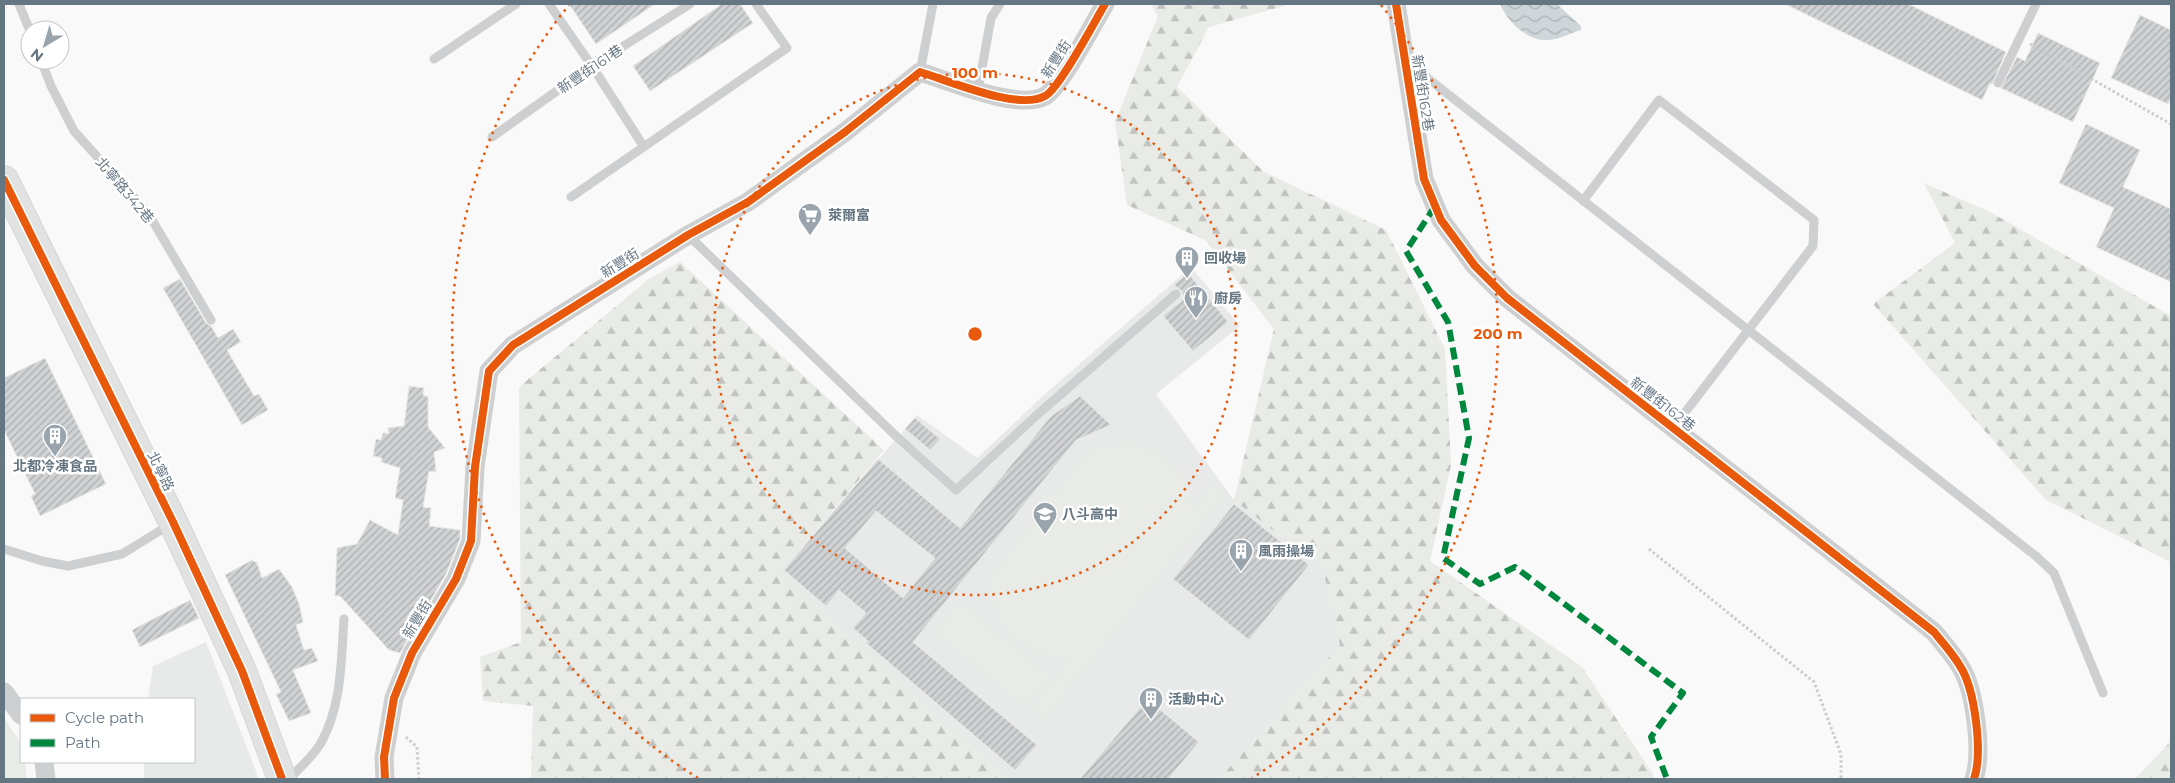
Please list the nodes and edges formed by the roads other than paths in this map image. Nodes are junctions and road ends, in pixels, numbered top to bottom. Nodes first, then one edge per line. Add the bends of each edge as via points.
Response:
1 (20, 4) edge
2 (516, 4) edge
3 (549, 4) edge
4 (690, 4) edge
5 (756, 4) edge
6 (933, 4) edge
7 (1000, 4) edge
8 (1105, 4) edge
9 (1396, 4) edge
10 (2036, 4) edge
11 (26, 20) edge
12 (434, 59) dead end
13 (1405, 61) junction
14 (592, 66) junction
15 (45, 70) edge
16 (920, 72) junction
17 (1998, 83) dead end
18 (978, 90) junction
19 (492, 137) dead end
20 (644, 147) junction
21 (4, 180) edge
22 (572, 197) dead end
23 (1583, 201) junction
24 (688, 235) junction
25 (1176, 294) dead end
26 (211, 320) dead end
27 (1747, 330) junction
28 (1673, 428) junction
29 (173, 522) junction
30 (4, 549) edge
31 (344, 619) dead end
32 (4, 692) edge
33 (2103, 693) dead end
34 (20, 714) edge
35 (44, 763) edge
36 (46, 779) edge
37 (282, 779) edge
38 (289, 779) edge
39 (385, 779) edge
40 (1974, 779) edge

1 - 11 lane
2 - 12 lane
3 - 14 lane
4 - 14 lane, 新豐街161巷
5 - 20 lane via 787,48
6 - 16 lane
7 - 18 lane via 991,18
8 - 18 street, 新豐街 via 1063,75 1046,96 1026,102 999,98
9 - 13 street, 新豐街162巷
10 - 17 lane
13 - 23 lane
13 - 28 street, 新豐街162巷 via 1424,179 1441,220 1475,266 1508,298
14 - 19 lane, 新豐街161巷
14 - 20 lane
15 - 26 lane, 北寧路342巷 via 74,131 148,213
16 - 18 street, 新豐街
16 - 24 street, 新豐街 via 845,132 748,202
20 - 22 lane
21 - 29 main road, 北寧路
23 - 27 lane
23 - 27 lane via 1658,100 1814,220 1813,246
24 - 25 lane via 956,490
24 - 39 street, 新豐街 via 513,345 489,371 475,467 470,541 456,579 412,652 394,698 384,757
27 - 28 lane
27 - 33 lane via 2054,573
28 - 40 street, 新豐街162巷 via 1934,632 1961,668 1974,706 1977,772
29 - 30 lane via 122,554 68,566
29 - 37 main road, 北寧路 via 242,671
31 - 38 lane via 339,690 330,724 321,743
32 - 34 street
35 - 36 street

